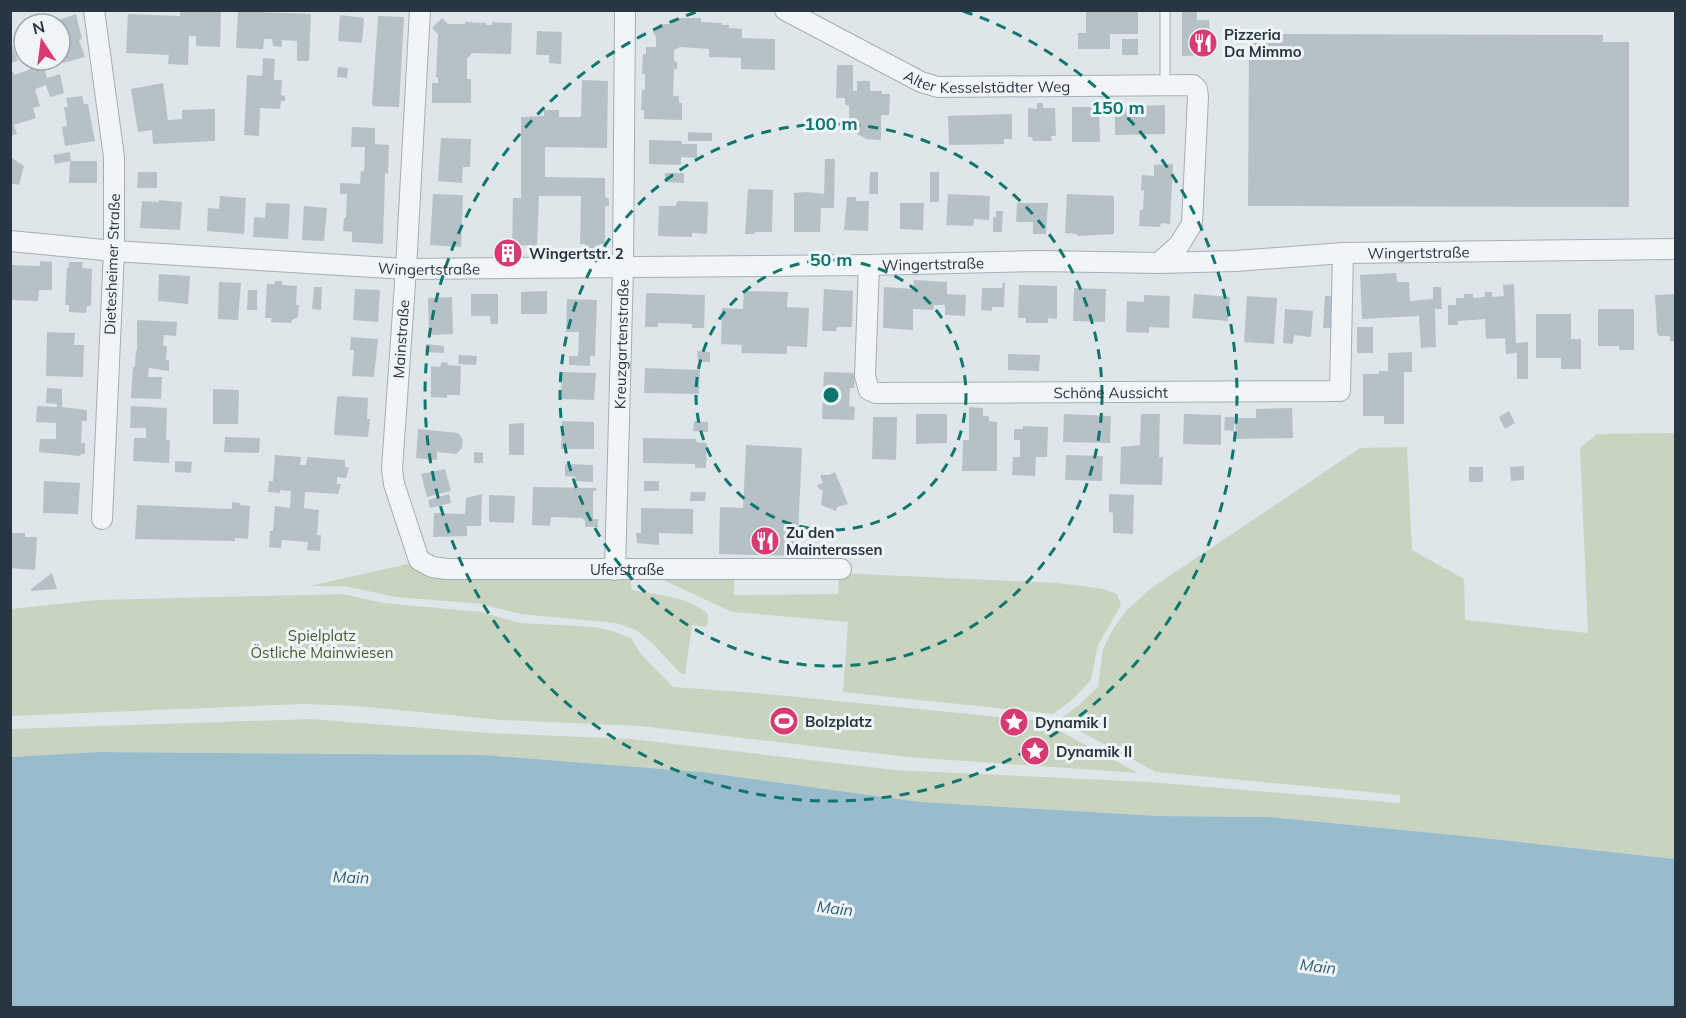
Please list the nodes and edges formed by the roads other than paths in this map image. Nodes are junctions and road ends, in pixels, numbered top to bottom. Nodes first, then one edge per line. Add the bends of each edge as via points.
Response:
1 (94, 10) edge
2 (420, 10) edge
3 (625, 10) edge
4 (785, 10) edge
5 (1165, 10) edge
6 (1165, 85) junction
7 (10, 241) edge
8 (1676, 249) edge
9 (114, 250) junction
10 (1343, 253) junction
11 (1159, 263) junction
12 (869, 265) junction
13 (623, 267) junction
14 (406, 269) junction
15 (102, 519) dead end
16 (417, 555) joint
17 (841, 569) dead end
18 (615, 570) junction

1 - 9 street, Dietesheimer Straße via 114,157
2 - 14 street, Mainstraße
3 - 13 street, Kreuzgartenstraße
4 - 6 street, Alter Kesselstädter Weg via 921,82 938,87
5 - 6 lane
6 - 11 street, Alter Kesselstädter Weg via 1193,85 1198,97 1192,224 1179,245
7 - 9 street, Wingertstraße
8 - 10 street, Wingertstraße
9 - 14 street, Wingertstraße
9 - 15 street, Dietesheimer Straße
10 - 11 street, Wingertstraße
10 - 12 street, Schöne Aussicht via 1340,391 876,393 869,390 865,376
11 - 12 street, Wingertstraße
12 - 13 street, Wingertstraße
13 - 14 street, Wingertstraße
13 - 18 street, Kreuzgartenstraße
14 - 16 street, Mainstraße via 392,469
16 - 18 street, Uferstraße via 424,564 447,569
17 - 18 street, Uferstraße

